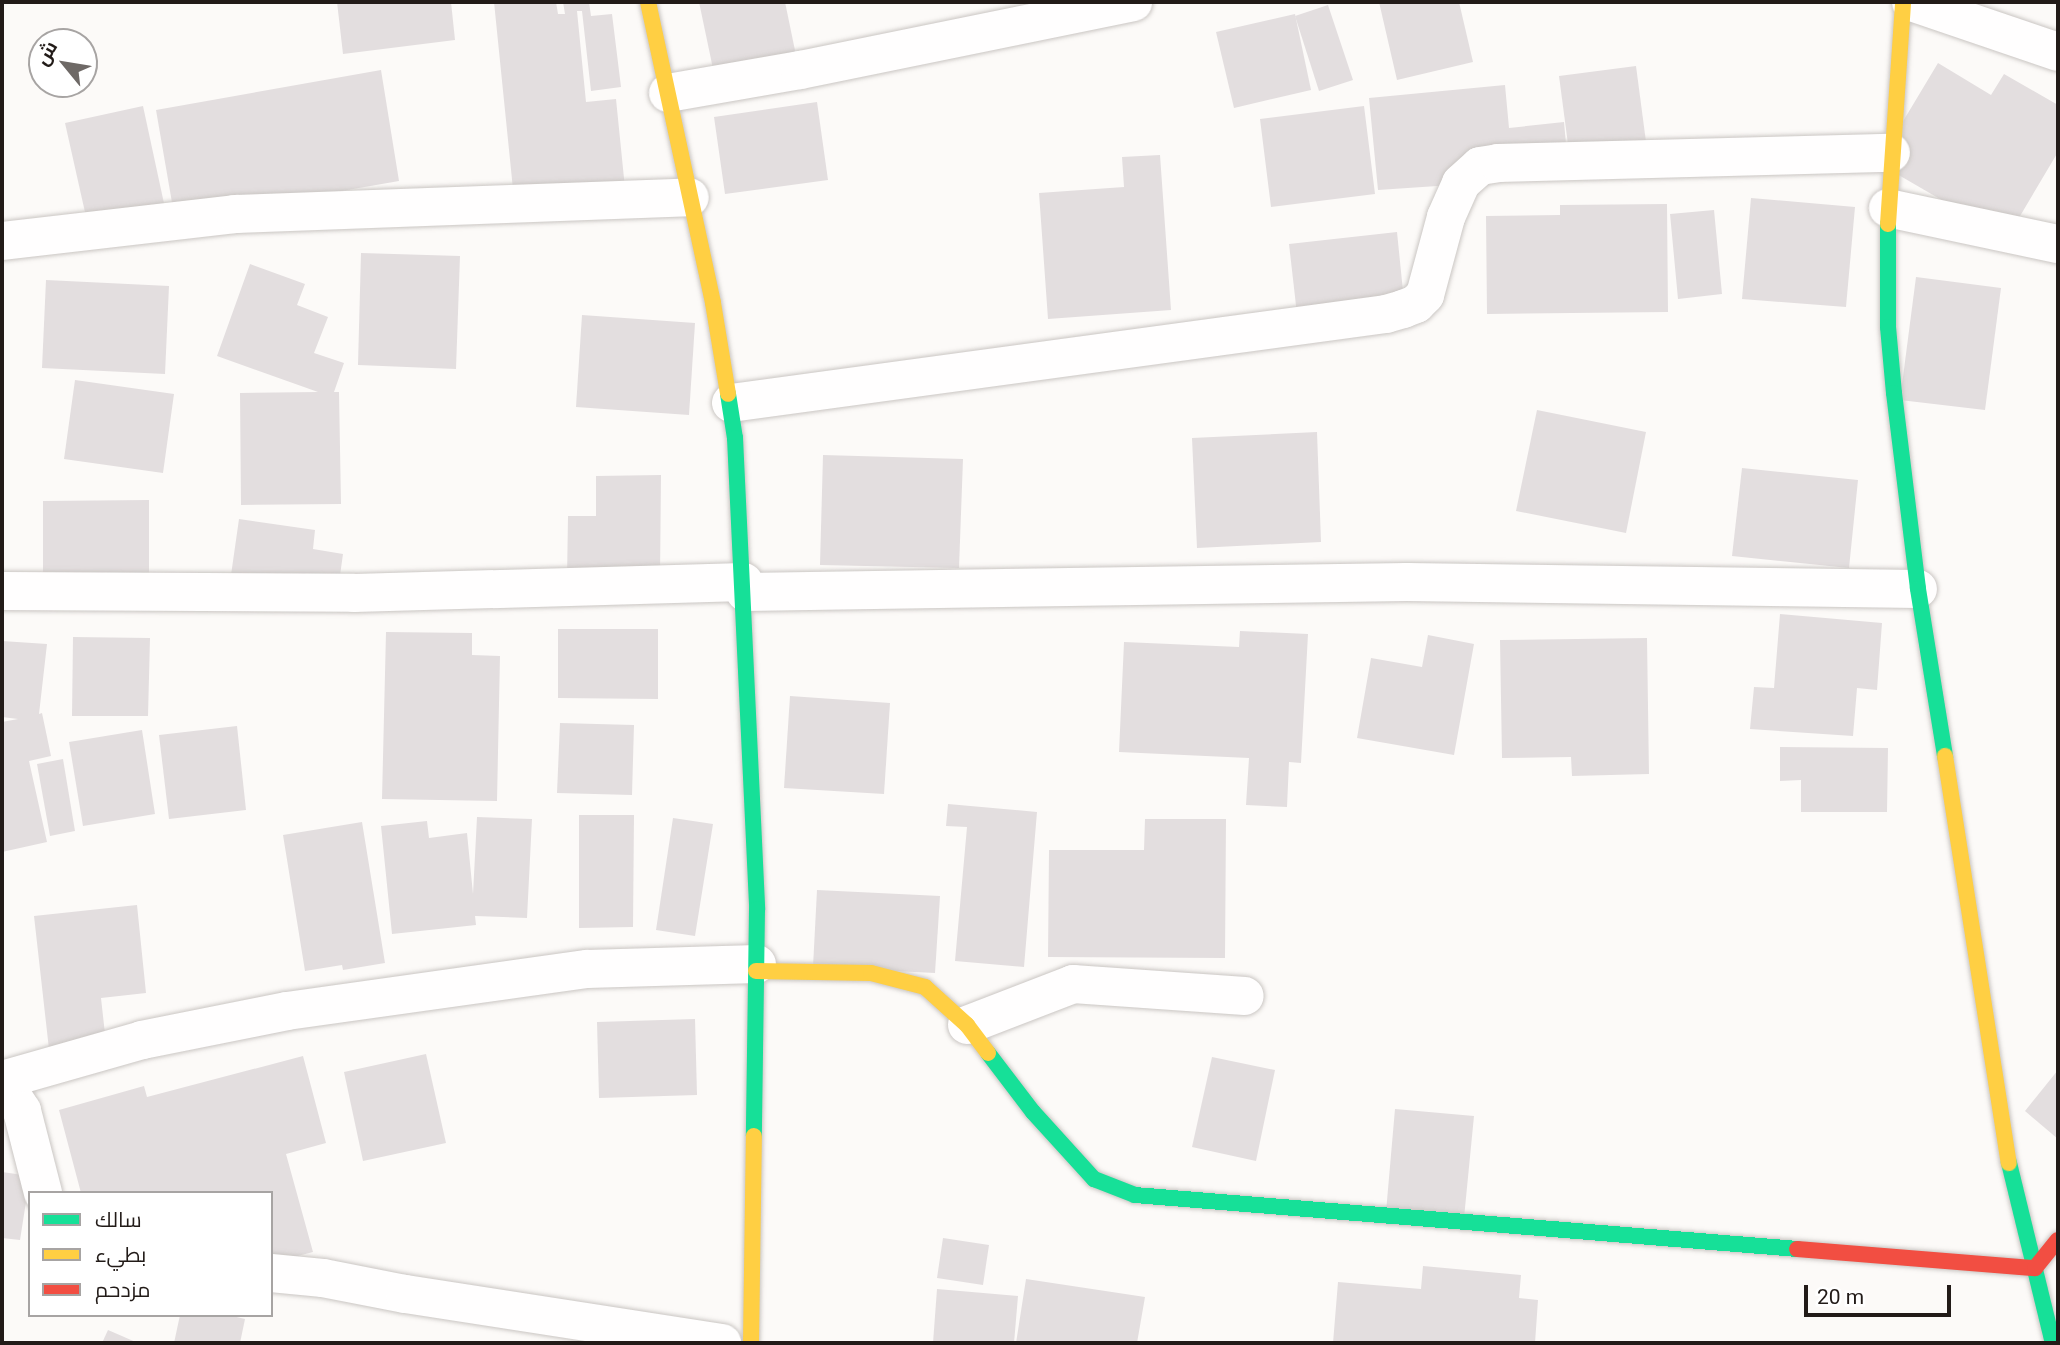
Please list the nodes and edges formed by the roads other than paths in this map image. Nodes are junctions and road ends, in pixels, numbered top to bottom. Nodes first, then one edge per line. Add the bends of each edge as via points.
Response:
1 (648, 2) edge
2 (1133, 2) edge
3 (1903, 2) edge
4 (1911, 2) edge
5 (2058, 52) edge
6 (668, 93) junction
7 (1891, 153) junction
8 (690, 197) junction
9 (1888, 208) junction
10 (2, 241) edge
11 (2058, 244) edge
12 (731, 402) junction
13 (745, 587) junction
14 (1918, 589) junction
15 (2, 591) edge
16 (757, 967) junction
17 (1245, 996) dead end
18 (967, 1025) junction
19 (2, 1080) edge
20 (42, 1191) edge
21 (2058, 1240) edge
22 (2035, 1268) junction
23 (273, 1273) edge
24 (2054, 1338) edge
25 (722, 1343) edge
26 (751, 1343) edge

1 - 6 street
2 - 6 street
3 - 7 street
4 - 5 street
6 - 8 street
7 - 9 street
7 - 12 street via 1480,166 1461,183 1446,217 1425,295 1403,309
8 - 10 street via 235,214
8 - 12 street
9 - 11 street
9 - 14 street via 1888,327
12 - 13 street
13 - 14 street via 1394,582
13 - 15 street via 354,593
13 - 16 street
14 - 22 street via 2013,1185
16 - 18 street via 871,973 912,983 940,998
16 - 19 street via 587,968 287,1012 128,1044
16 - 26 street
17 - 18 street via 1073,984
18 - 22 street via 1033,1112 1094,1179 1135,1195
19 - 20 street via 22,1111
21 - 22 street
22 - 24 street
23 - 25 street

